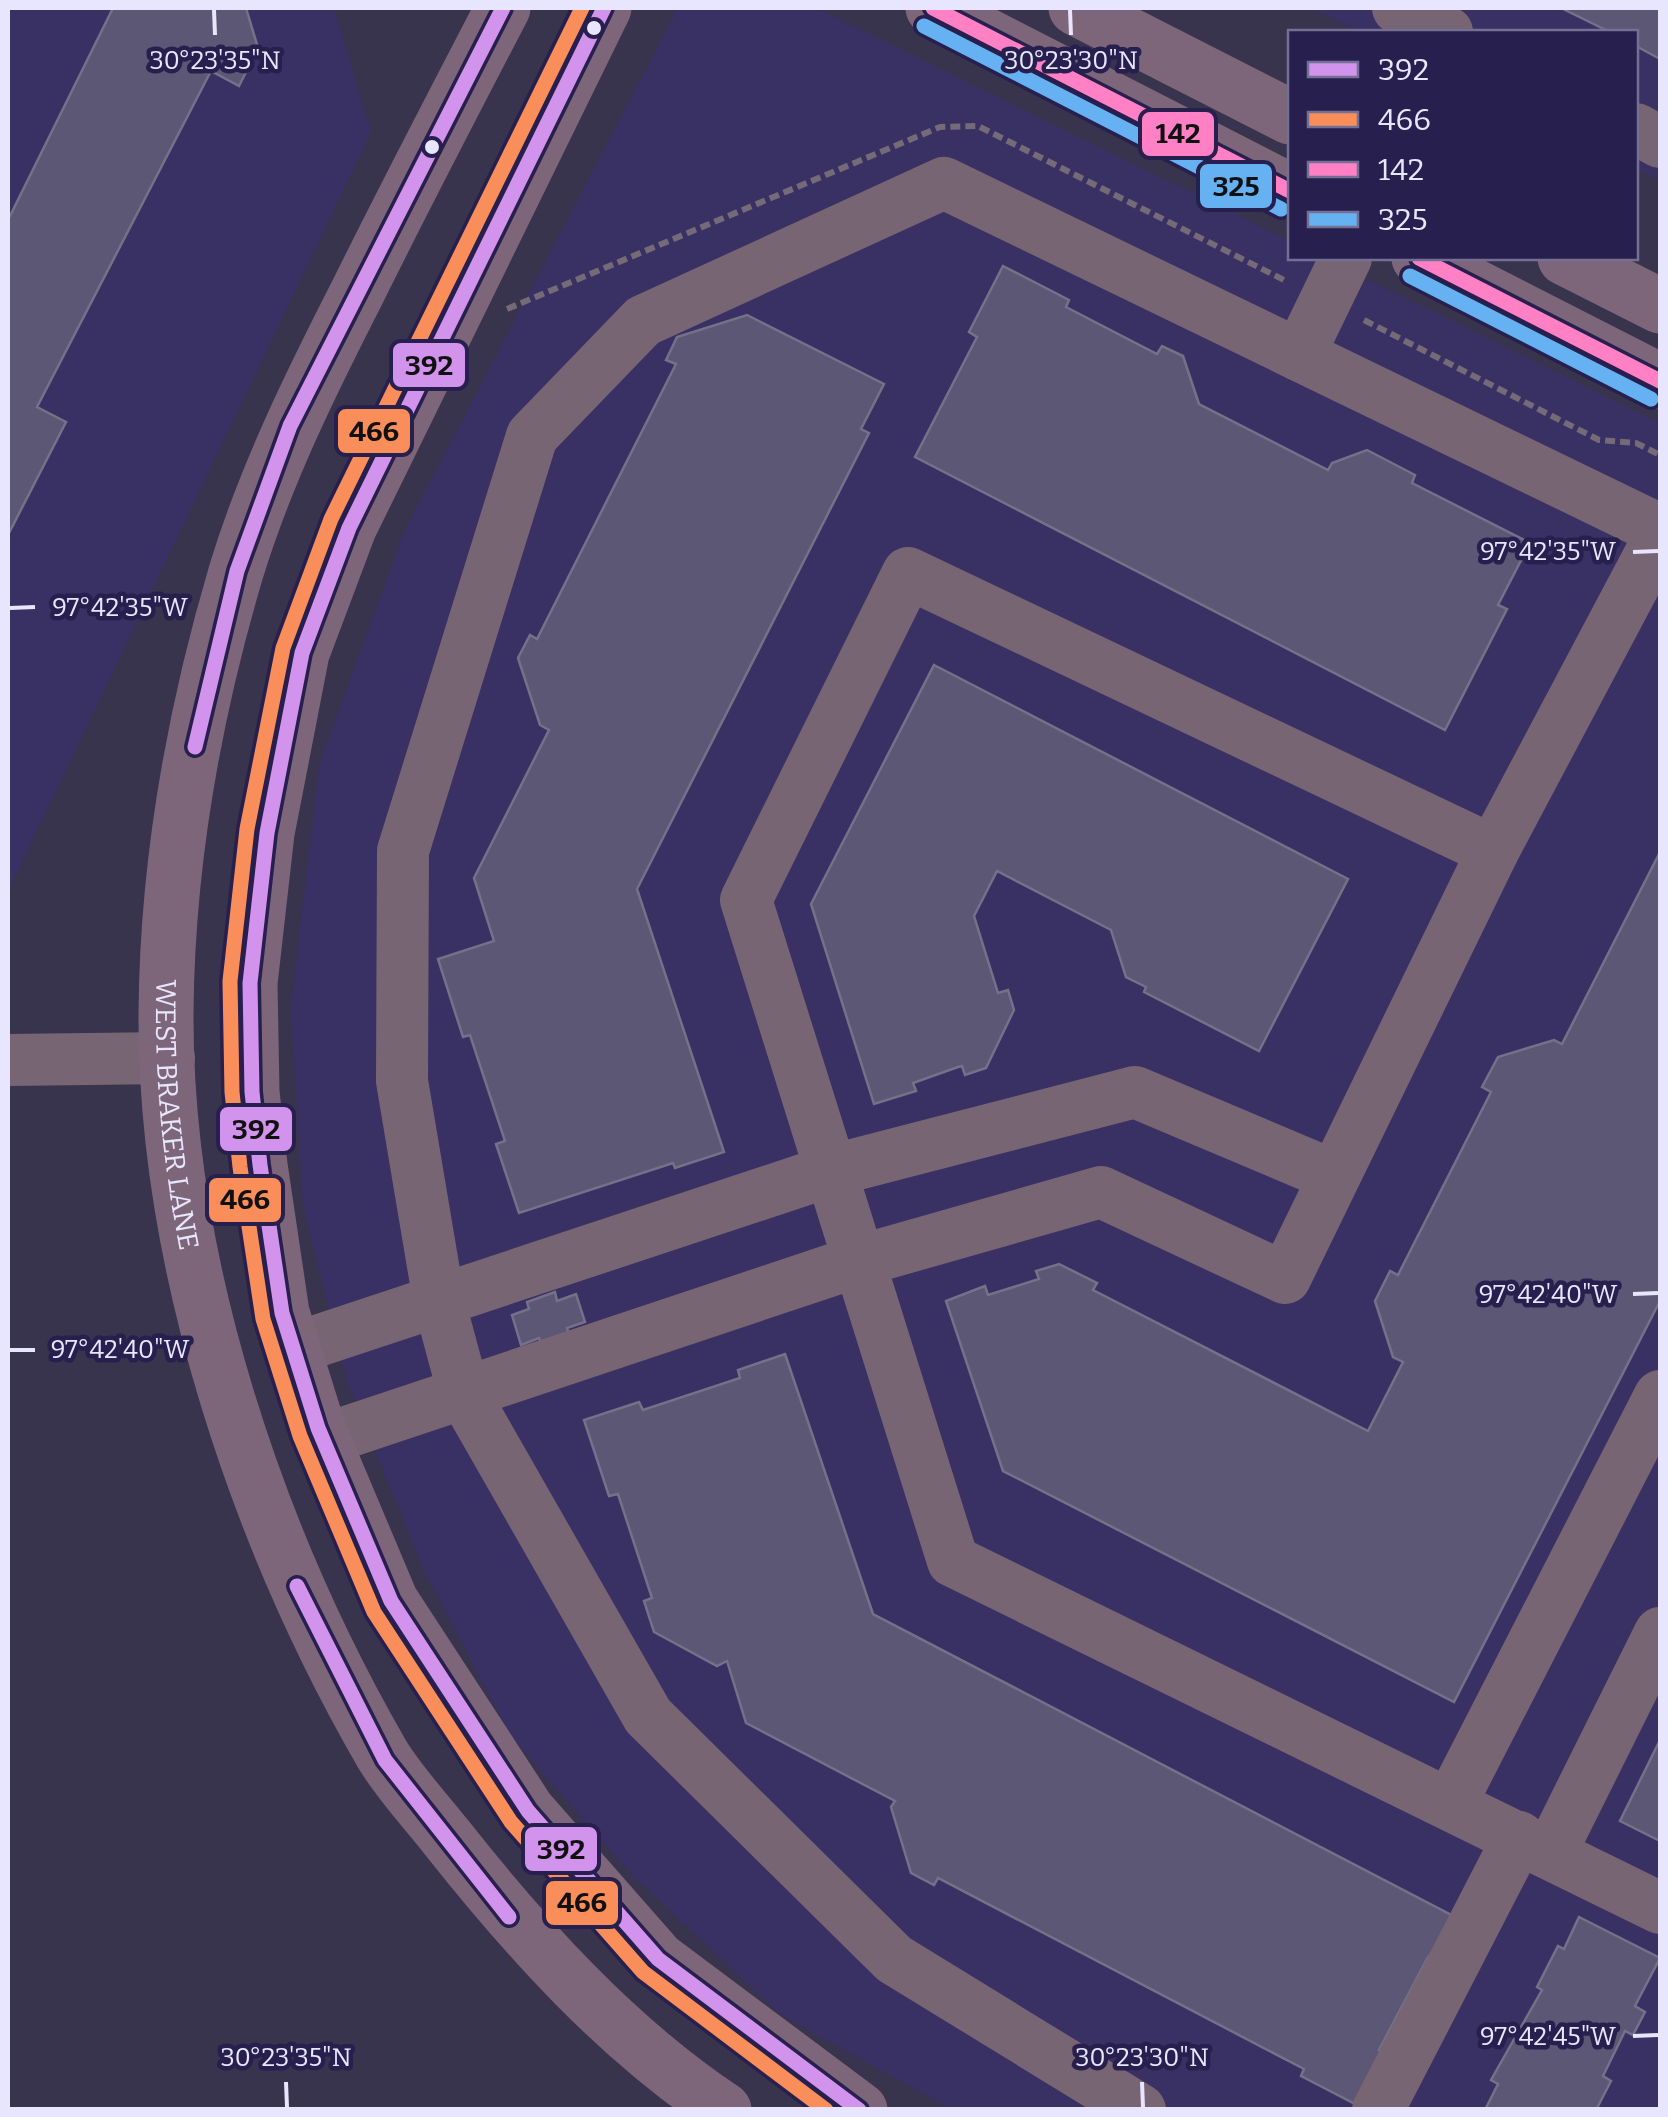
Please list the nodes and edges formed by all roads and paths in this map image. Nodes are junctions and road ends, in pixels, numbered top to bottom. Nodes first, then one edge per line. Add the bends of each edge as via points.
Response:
1 (503, 8) edge
2 (604, 8) edge
3 (933, 8) edge
4 (1076, 8) edge
5 (1398, 8) edge
6 (1443, 30) edge
7 (1288, 116) edge
8 (1638, 130) edge
9 (1660, 142) edge
10 (1288, 191) edge
11 (1345, 260) edge
12 (1423, 260) edge
13 (1570, 260) edge
14 (1660, 306) edge
15 (1299, 355) junction
16 (1660, 381) edge
17 (1660, 533) edge
18 (1493, 851) junction
19 (168, 1058) junction
20 (8, 1060) edge
21 (830, 1170) junction
22 (1334, 1176) junction
23 (859, 1262) junction
24 (439, 1301) junction
25 (294, 1349) junction
26 (220, 1382) junction
27 (464, 1394) junction
28 (1660, 1396) edge
29 (323, 1440) junction
30 (251, 1471) junction
31 (1660, 1633) edge
32 (1452, 1804) junction
33 (1535, 1844) junction
34 (1660, 1908) edge
35 (724, 2110) edge
36 (860, 2110) edge
37 (1140, 2110) edge
38 (1378, 2110) edge

1 - 19 main road, WEST BRAKER LANE via 290,426 237,571 182,814 168,954
2 - 25 main road via 349,528 302,653 268,833 250,984 260,1165 282,1312
3 - 10 main road
4 - 7 main road
5 - 6 lane
8 - 9 lane
11 - 15 lane
12 - 16 main road
13 - 14 main road
15 - 17 lane
15 - 24 lane via 944,183 643,321 532,436 403,852 402,1081
17 - 18 lane
18 - 21 lane via 908,572 746,900
18 - 22 lane
19 - 20 lane
19 - 26 main road, WEST BRAKER LANE via 179,1180
21 - 22 lane via 1135,1092
21 - 23 lane
21 - 24 lane
22 - 23 lane via 1284,1278 1101,1192
23 - 27 lane
23 - 32 lane via 953,1560
24 - 25 lane
24 - 27 lane
25 - 26 main road
25 - 29 main road
26 - 30 main road, WEST BRAKER LANE
27 - 29 lane
27 - 37 lane via 648,1716 894,1958
28 - 32 lane
29 - 30 main road
29 - 36 main road via 391,1601 528,1810 658,1959
30 - 35 main road, WEST BRAKER LANE via 309,1616 386,1760 521,1932 679,2080
31 - 33 lane
32 - 33 lane
33 - 34 lane
33 - 38 lane

